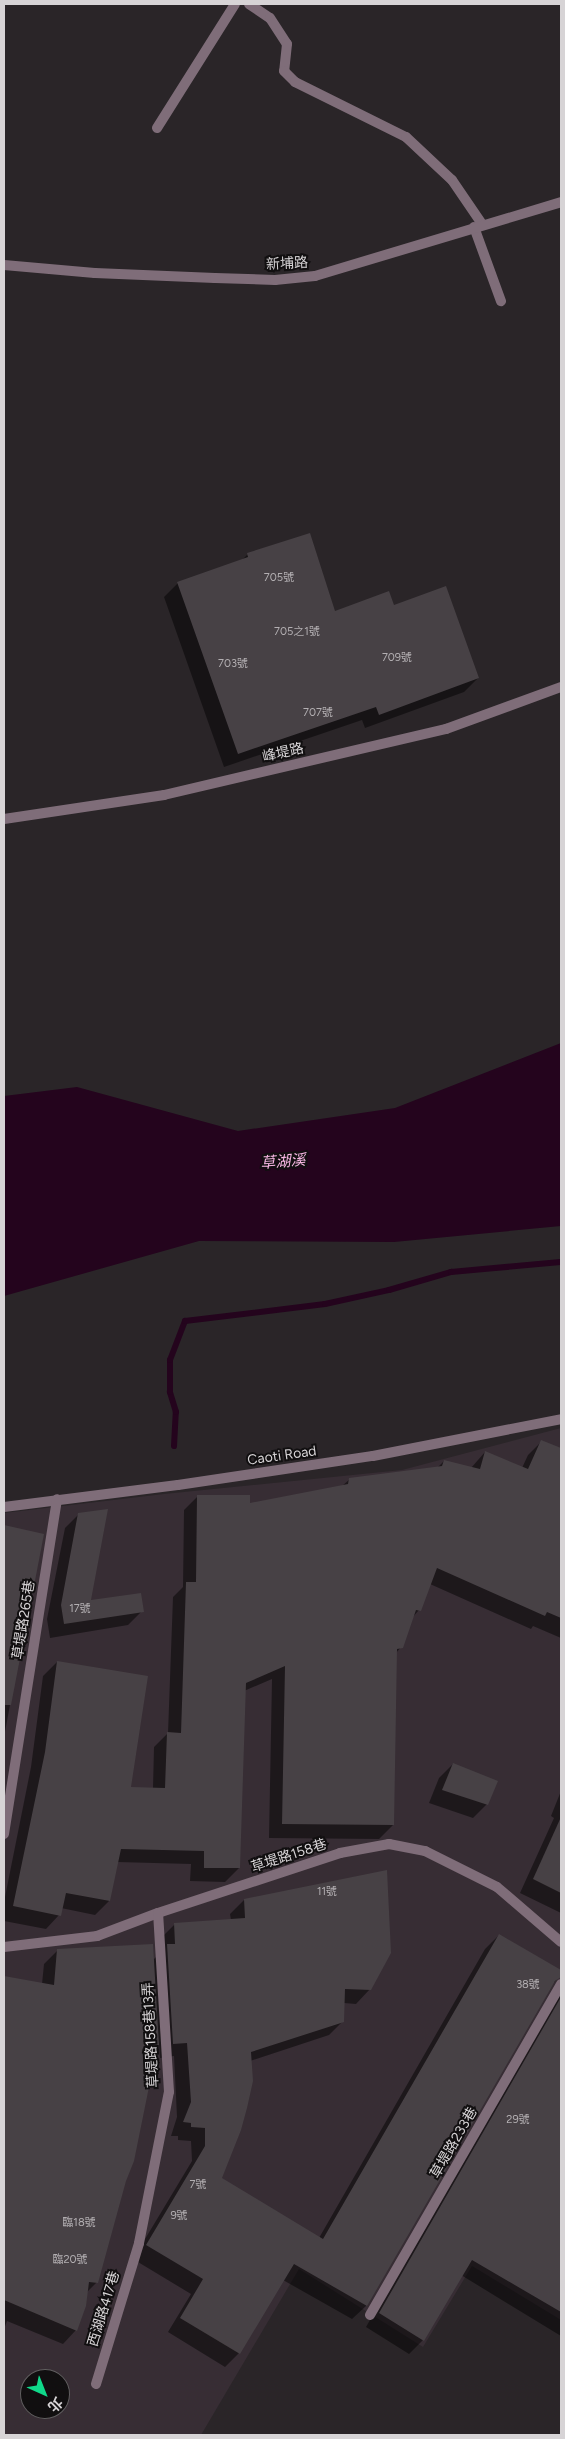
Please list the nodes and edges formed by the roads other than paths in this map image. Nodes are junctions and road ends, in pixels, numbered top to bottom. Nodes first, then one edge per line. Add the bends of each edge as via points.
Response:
1 (235, 4) edge
2 (249, 4) edge
3 (157, 128) dead end
4 (561, 202) edge
5 (478, 226) junction
6 (4, 265) edge
7 (501, 301) dead end
8 (561, 687) edge
9 (4, 819) edge
10 (561, 1419) edge
11 (57, 1499) junction
12 (4, 1506) edge
13 (4, 1834) edge
14 (158, 1913) junction
15 (561, 1942) edge
16 (4, 1947) edge
17 (561, 1984) edge
18 (139, 2243) joint
19 (370, 2315) dead end
20 (96, 2384) dead end

1 - 3 street
2 - 5 street via 270,18 287,44 284,71 295,82 406,137 452,180
4 - 5 street, 新埔路
5 - 6 street, 新埔路 via 315,276 275,280 95,273
5 - 7 street
8 - 9 street, 峰堤路 via 446,729 417,736 170,794
10 - 11 street, Caoti Road via 373,1456
11 - 12 street, Caoti Road
11 - 13 street, 草堤路265巷
14 - 15 street, 草堤路158巷 via 340,1853 389,1844 425,1851 497,1887
14 - 16 street, 草堤路158巷 via 97,1936
14 - 18 street, 草堤路158巷13弄 via 169,2092
17 - 19 street, 草堤路233巷
18 - 20 street, 西湖路417巷

